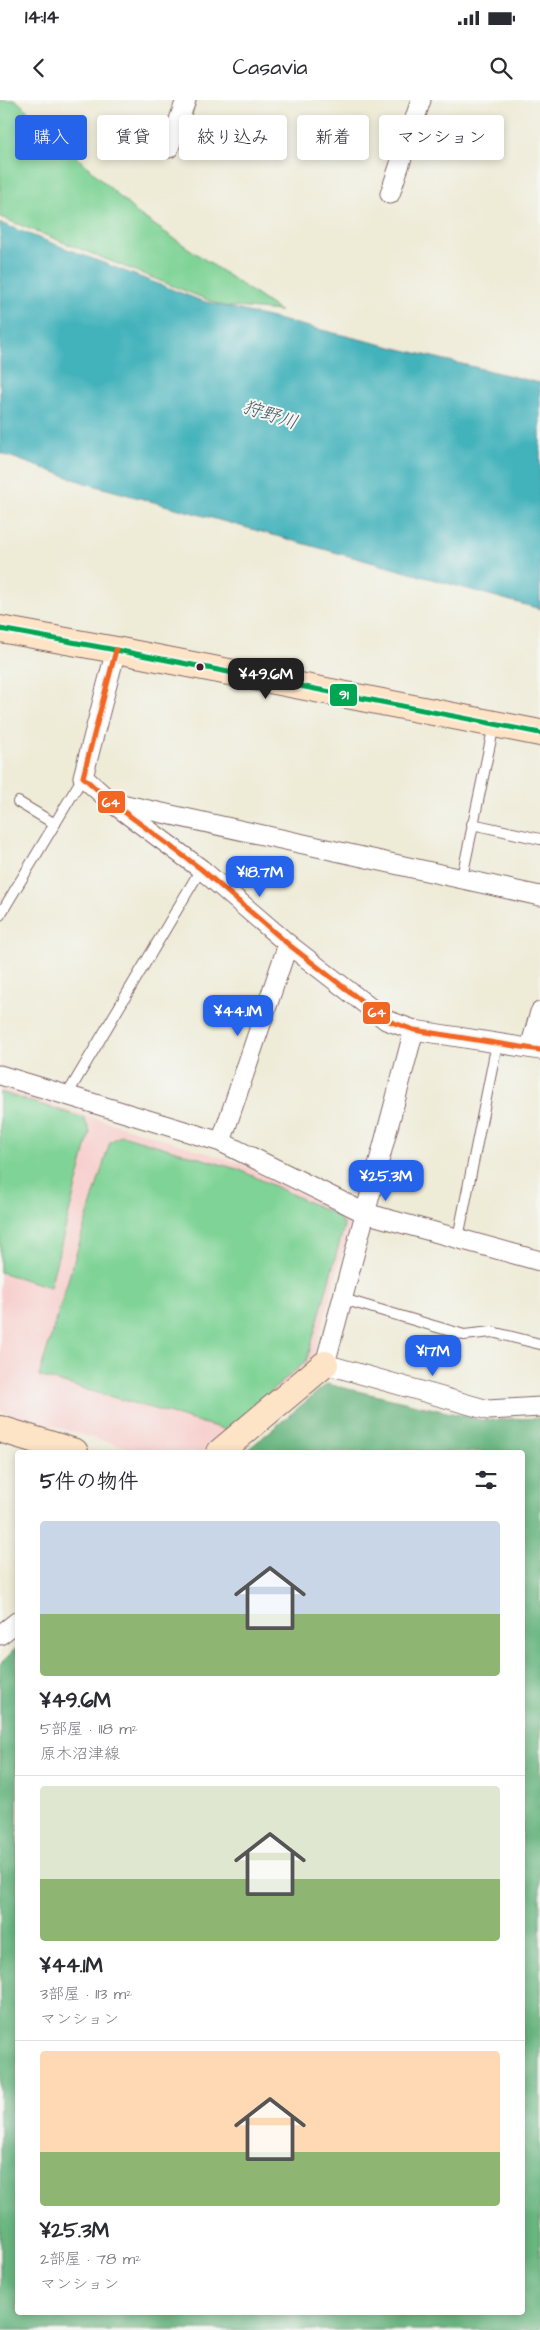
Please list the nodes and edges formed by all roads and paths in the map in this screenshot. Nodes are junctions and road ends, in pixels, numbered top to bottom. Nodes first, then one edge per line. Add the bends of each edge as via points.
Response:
1 (186, 100) edge
2 (420, 100) edge
3 (169, 145) edge
4 (390, 194) dead end
5 (0, 629) edge
6 (116, 650) junction
7 (494, 724) junction
8 (540, 733) edge
9 (83, 778) junction
10 (18, 802) dead end
11 (111, 802) junction
12 (55, 824) junction
13 (472, 824) junction
14 (540, 839) edge
15 (201, 869) junction
16 (462, 877) junction
17 (540, 896) edge
18 (0, 915) edge
19 (288, 944) junction
20 (540, 1012) edge
21 (414, 1030) junction
22 (497, 1043) junction
23 (535, 1049) edge
24 (0, 1075) edge
25 (67, 1095) junction
26 (221, 1142) junction
27 (365, 1213) junction
28 (458, 1238) junction
29 (540, 1262) edge
30 (342, 1299) junction
31 (540, 1344) edge
32 (325, 1364) junction
33 (540, 1407) edge
34 (0, 1430) edge
35 (68, 1450) edge
36 (222, 1450) edge
37 (15, 1623) edge
38 (0, 1635) edge

1 - 3 street
2 - 4 street
5 - 6 main road
6 - 7 main road
6 - 9 street
7 - 8 main road
7 - 13 lane
9 - 11 street
9 - 12 lane
10 - 12 lane
11 - 15 street
11 - 16 street
12 - 18 lane
13 - 14 lane
13 - 16 lane
15 - 19 street
15 - 25 lane
16 - 17 street
19 - 21 street via 386,1020
19 - 26 street
20 - 23 street
21 - 22 street
21 - 27 street
22 - 23 street
22 - 28 lane
24 - 25 street
25 - 26 street
26 - 27 street
27 - 28 street
27 - 30 street
28 - 29 street
30 - 31 lane via 464,1335 492,1332
30 - 32 street
32 - 33 street via 488,1410
32 - 36 main road
34 - 35 main road
37 - 38 street

